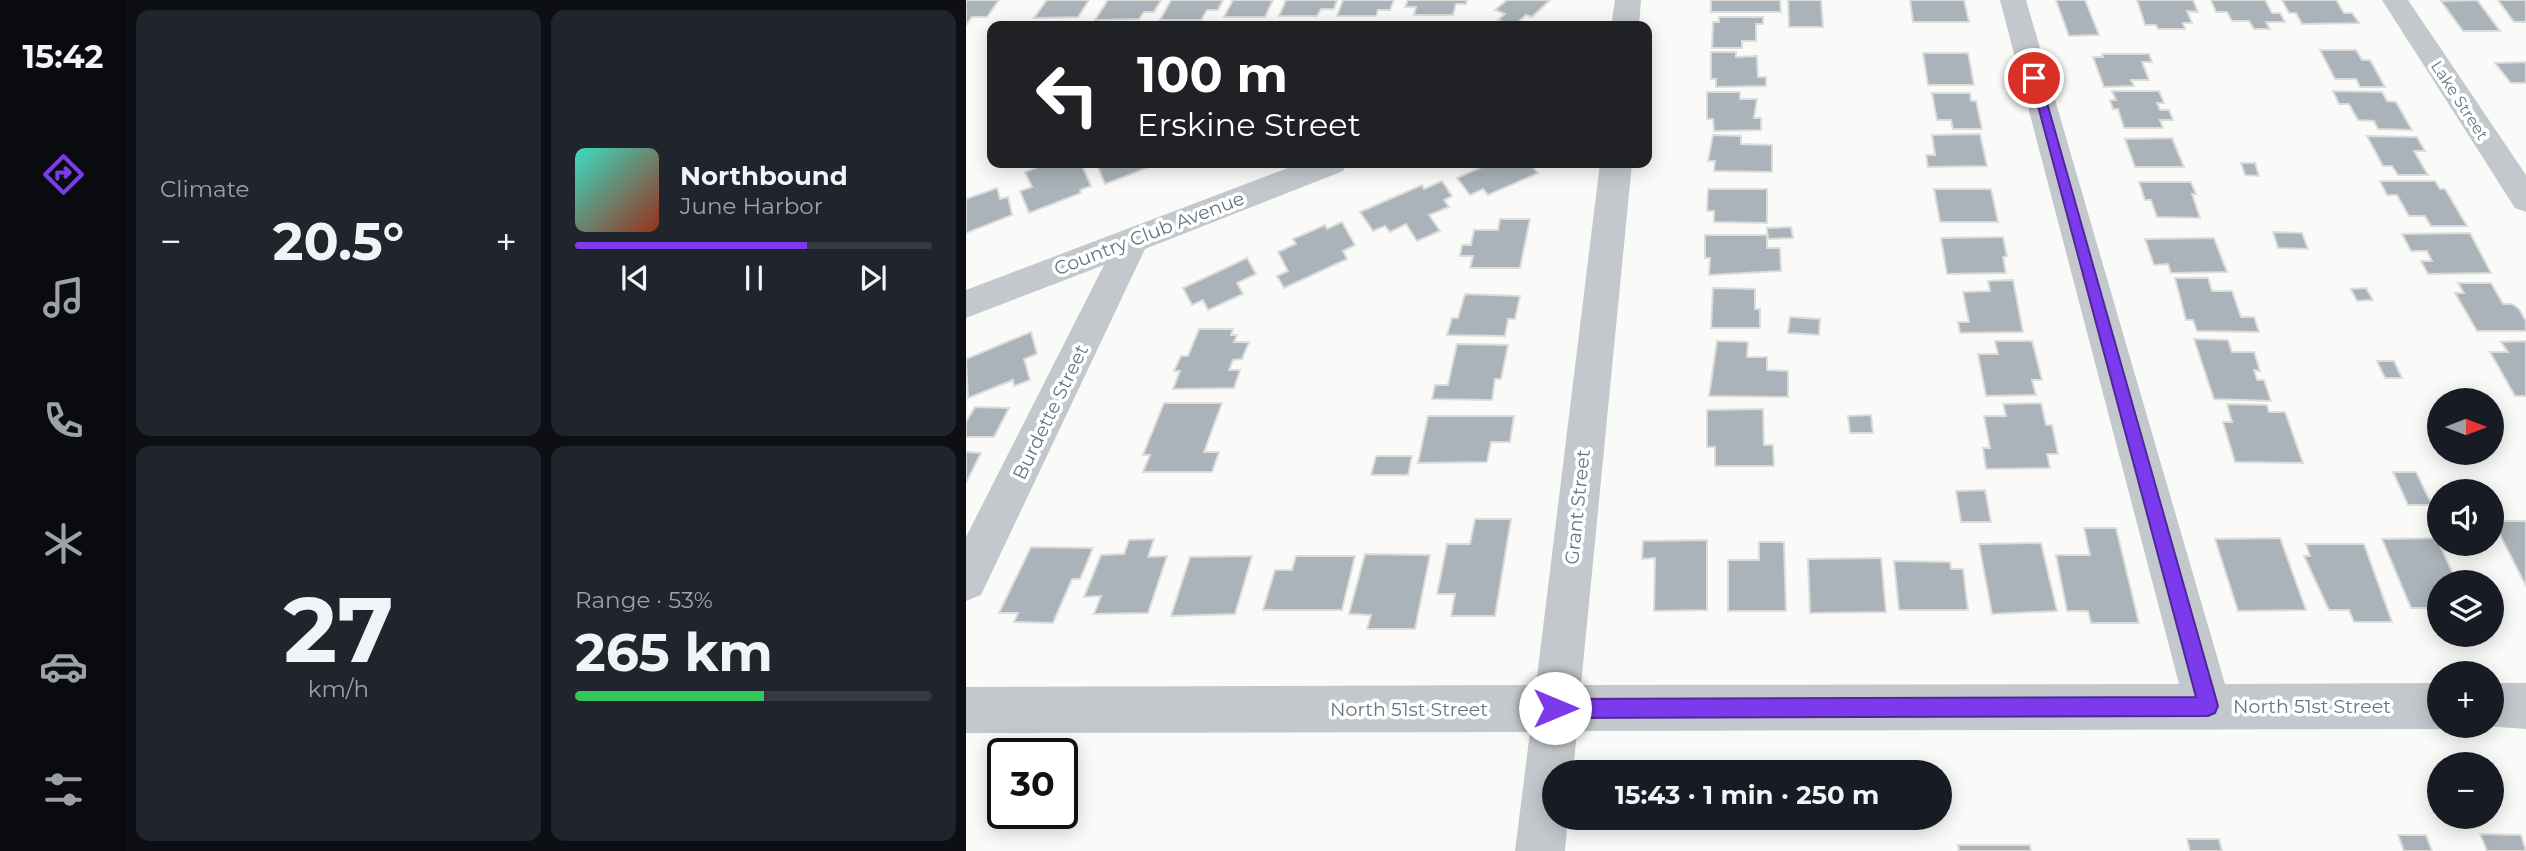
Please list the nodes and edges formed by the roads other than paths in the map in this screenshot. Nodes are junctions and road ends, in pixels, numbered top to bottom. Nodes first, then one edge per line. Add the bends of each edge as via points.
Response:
1 (1628, 0) edge
2 (2013, 0) edge
3 (2395, 0) edge
4 (1626, 21) edge
5 (1319, 168) edge
6 (1615, 168) edge
7 (2526, 200) edge
8 (1130, 241) junction
9 (966, 304) edge
10 (966, 581) edge
11 (2208, 706) junction
12 (2427, 706) edge
13 (2504, 706) edge
14 (2526, 706) edge
15 (1555, 708) junction
16 (966, 710) edge
17 (1540, 851) edge

1 - 4 street
2 - 11 street
3 - 7 street, Lake Street
5 - 8 street, Country Club Avenue
6 - 15 street, Grant Street
8 - 9 street, Country Club Avenue
8 - 10 street, Burdette Street
11 - 12 street, North 51st Street
11 - 15 street, North 51st Street
13 - 14 street
15 - 16 street, North 51st Street
15 - 17 street, Grant Street

